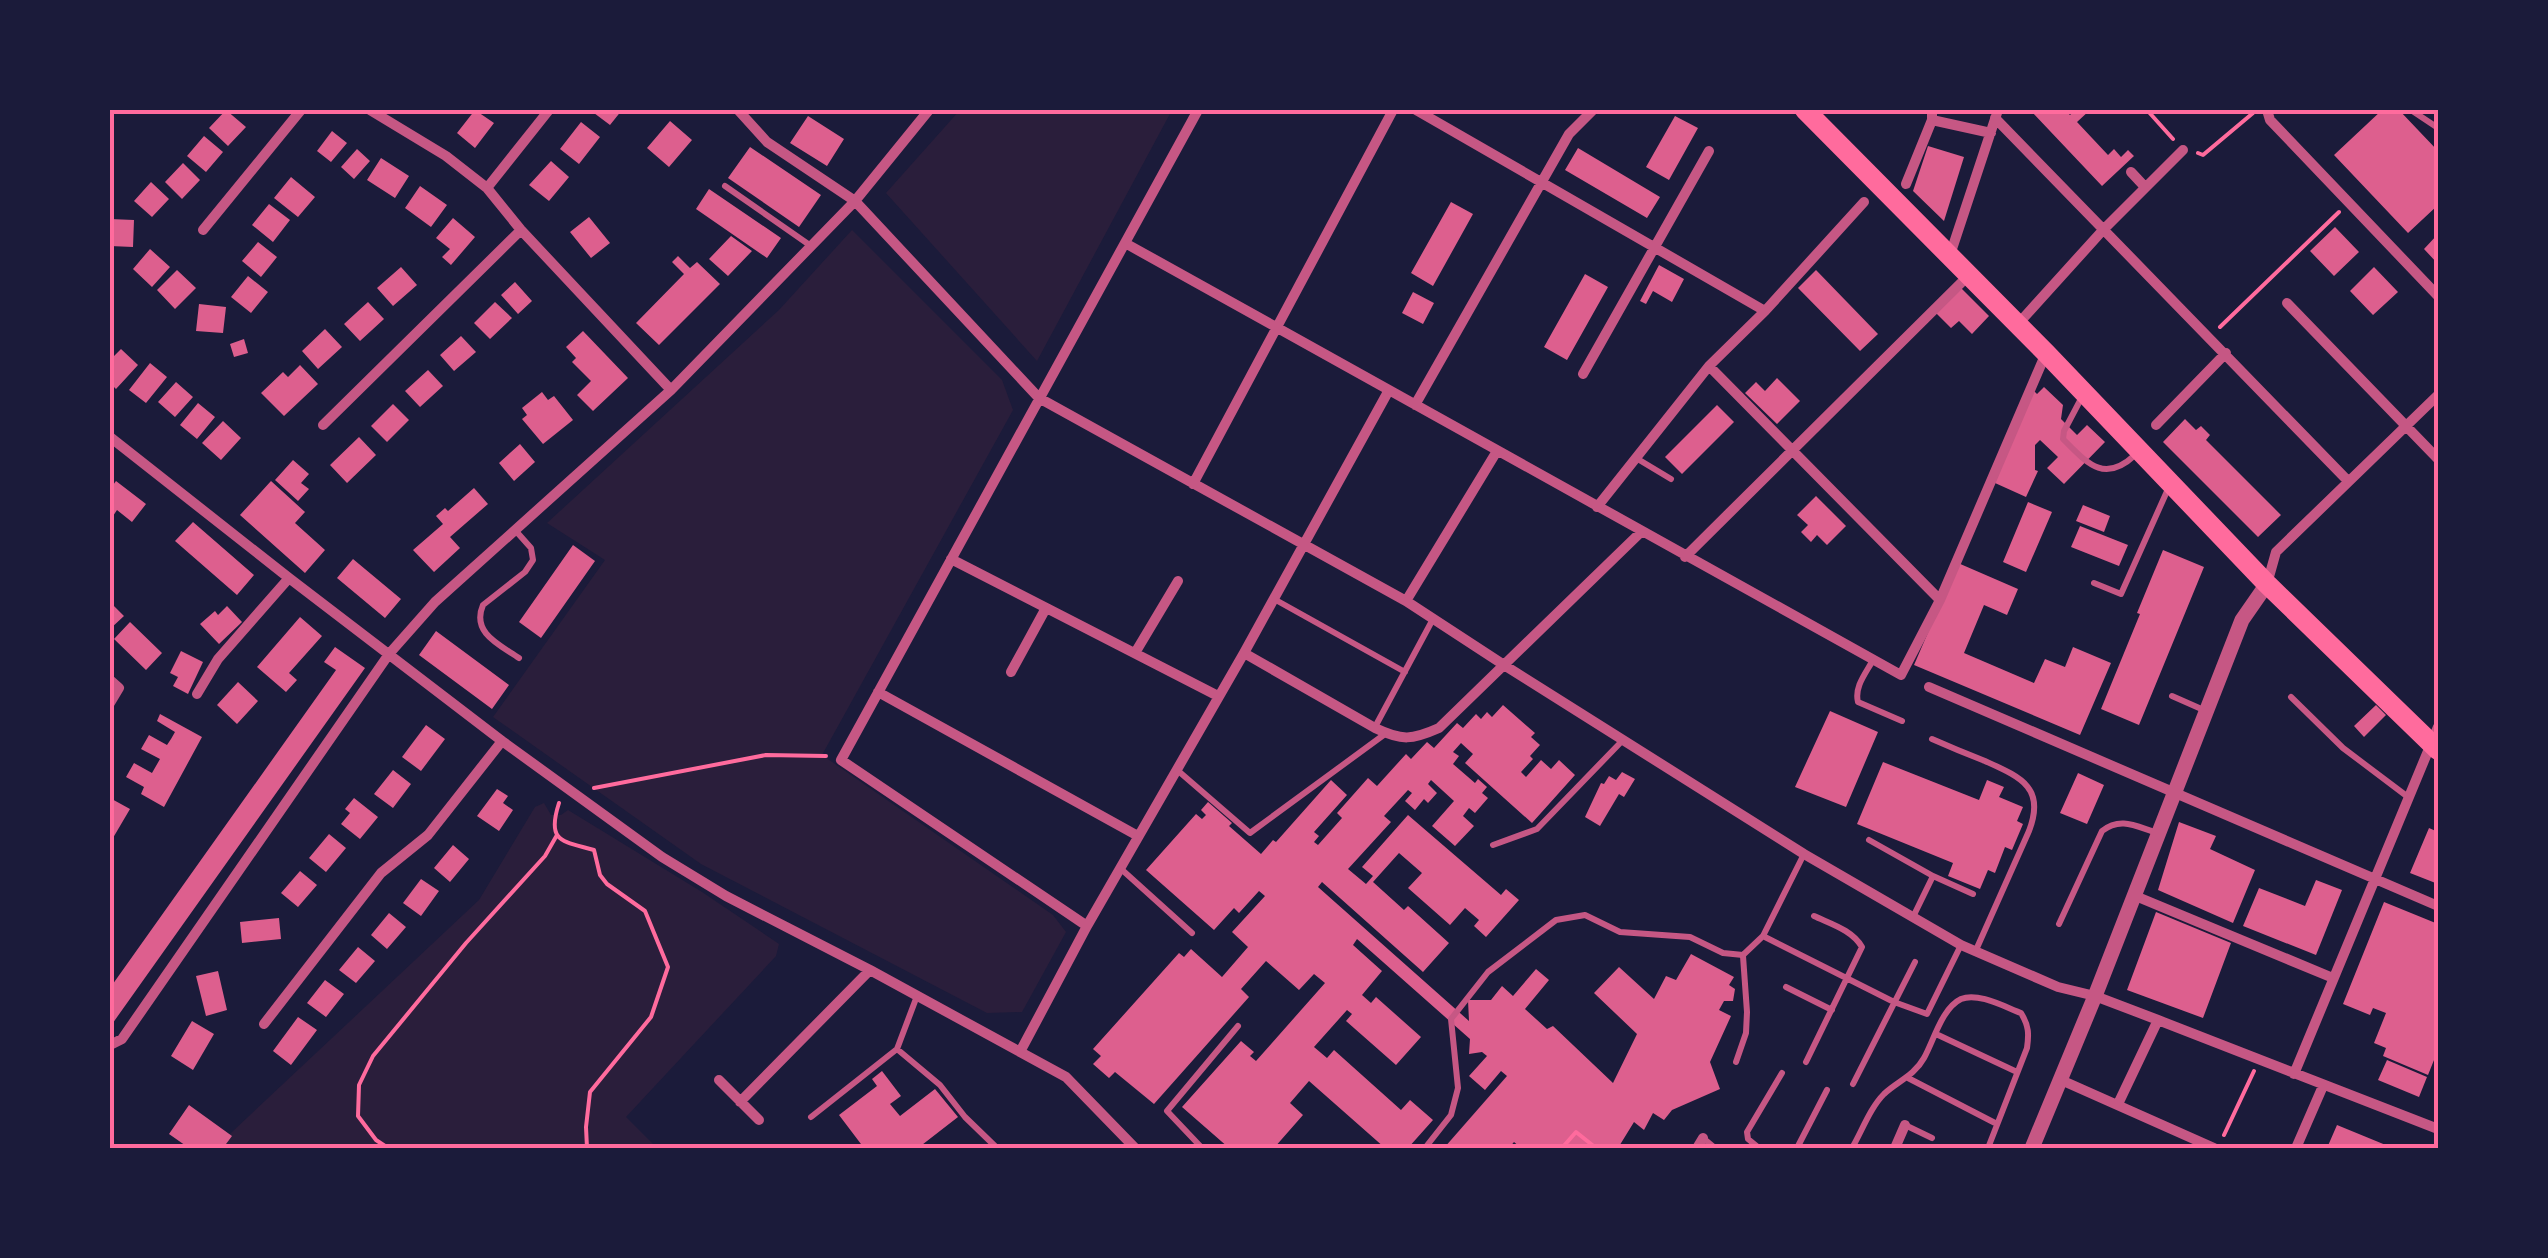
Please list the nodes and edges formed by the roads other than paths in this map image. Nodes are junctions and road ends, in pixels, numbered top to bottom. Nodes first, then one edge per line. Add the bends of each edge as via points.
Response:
1 (300, 110) edge
2 (370, 110) edge
3 (549, 110) edge
4 (738, 110) edge
5 (929, 110) edge
6 (1198, 110) edge
7 (1394, 110) edge
8 (1416, 110) edge
9 (1593, 110) edge
10 (1806, 110) edge
11 (2412, 110) edge
12 (1997, 114) edge
13 (1932, 115) edge
14 (2269, 115) edge
15 (2438, 128) edge
16 (1990, 134) junction
17 (2184, 150) road end
18 (1710, 151) dead end
19 (2131, 172) dead end
20 (1542, 182) junction
21 (1906, 184) dead end
22 (725, 186) dead end
23 (2145, 187) junction
24 (487, 188) junction
25 (855, 201) junction
26 (1864, 202) dead end
27 (202, 230) dead end
28 (521, 230) junction
29 (2103, 230) junction
30 (1125, 242) junction
31 (811, 246) junction
32 (1655, 248) junction
33 (1950, 256) junction
34 (1969, 275) junction
35 (2438, 296) edge
36 (2287, 303) dead end
37 (1765, 311) junction
38 (2018, 324) junction
39 (1277, 328) junction
40 (2046, 352) junction
41 (2226, 354) junction
42 (1710, 366) junction
43 (1583, 374) dead end
44 (671, 390) junction
45 (1389, 390) junction
46 (2084, 392) junction
47 (2438, 395) edge
48 (1039, 398) junction
49 (1415, 405) junction
50 (2406, 424) junction
51 (323, 425) dead end
52 (2156, 425) dead end
53 (110, 437) edge
54 (1792, 450) junction
55 (2140, 450) junction
56 (1497, 451) junction
57 (1636, 458) junction
58 (2438, 460) edge
59 (1671, 479) dead end
60 (2348, 481) junction
61 (2171, 483) junction
62 (1193, 484) junction
63 (1597, 507) junction
64 (514, 530) junction
65 (1641, 532) junction
66 (1304, 544) junction
67 (1686, 557) junction
68 (951, 559) junction
69 (289, 578) junction
70 (1178, 581) dead end
71 (2094, 583) dead end
72 (2267, 584) junction
73 (1274, 599) junction
74 (1940, 600) junction
75 (1406, 601) junction
76 (1046, 608) junction
77 (1434, 619) junction
78 (1244, 653) junction
79 (389, 654) junction
80 (1135, 654) junction
81 (520, 658) dead end
82 (1873, 660) junction
83 (1504, 666) junction
84 (1011, 672) dead end
85 (1405, 672) junction
86 (110, 680) edge
87 (1929, 687) dead end
88 (878, 692) junction
89 (197, 694) dead end
90 (1218, 696) junction
91 (2172, 696) dead end
92 (2291, 697) dead end
93 (110, 703) edge
94 (2207, 711) junction
95 (1902, 722) dead end
96 (1380, 731) junction
97 (1932, 739) dead end
98 (1623, 740) junction
99 (2436, 740) edge
100 (502, 741) junction
101 (1176, 769) junction
102 (2175, 793) junction
103 (2409, 798) junction
104 (2159, 833) junction
105 (1138, 836) junction
106 (1870, 840) dead end
107 (1493, 845) dead end
108 (1804, 854) junction
109 (1120, 868) junction
110 (1933, 876) junction
111 (2375, 878) junction
112 (1973, 894) dead end
113 (2134, 895) junction
114 (2438, 906) edge
115 (1814, 916) dead end
116 (1913, 918) junction
117 (2058, 924) dead end
118 (1086, 926) junction
119 (1192, 933) dead end
120 (1763, 936) junction
121 (1961, 945) junction
122 (1976, 952) junction
123 (1743, 956) junction
124 (1915, 962) dead end
125 (870, 970) junction
126 (1848, 978) junction
127 (2334, 978) junction
128 (1786, 987) dead end
129 (917, 996) junction
130 (2095, 996) junction
131 (1894, 1002) junction
132 (1832, 1010) junction
133 (1926, 1014) junction
134 (2158, 1020) junction
135 (1942, 1022) junction
136 (264, 1024) dead end
137 (1238, 1026) dead end
138 (1936, 1034) junction
139 (110, 1045) edge
140 (896, 1049) junction
141 (1020, 1052) junction
142 (1736, 1062) dead end
143 (1806, 1062) dead end
144 (2018, 1072) junction
145 (1782, 1073) dead end
146 (2294, 1074) junction
147 (1908, 1078) junction
148 (719, 1080) dead end
149 (2061, 1080) junction
150 (1853, 1084) dead end
151 (2323, 1086) junction
152 (1827, 1090) dead end
153 (740, 1102) junction
154 (2118, 1104) junction
155 (810, 1117) dead end
156 (758, 1120) dead end
157 (1997, 1124) junction
158 (2437, 1125) edge
159 (1905, 1126) joint
160 (1932, 1138) dead end
161 (1700, 1143) edge
162 (996, 1148) edge
163 (1135, 1148) edge
164 (1202, 1148) edge
165 (1425, 1148) edge
166 (1715, 1148) edge
167 (1759, 1148) edge
168 (1797, 1148) edge
169 (1852, 1148) edge
170 (1894, 1148) edge
171 (1988, 1148) edge
172 (2032, 1148) edge
173 (2216, 1148) edge
174 (2296, 1148) edge

1 - 27 street
2 - 24 street
3 - 24 street
4 - 25 street via 767,142
5 - 25 street
6 - 30 street
7 - 39 street
8 - 20 street
9 - 20 street via 1569,134
10 - 33 main road
11 - 15 lane
12 - 16 street
12 - 29 street
13 - 16 street
13 - 21 street
14 - 35 street
16 - 33 street
17 - 23 street
18 - 32 street
19 - 23 street
20 - 32 street
20 - 49 street
22 - 31 lane
23 - 29 street
24 - 28 street
25 - 31 street
25 - 48 street
26 - 37 street
28 - 44 street
28 - 51 street
29 - 38 street
29 - 41 street
30 - 39 street
30 - 48 street
31 - 44 street
32 - 37 street
32 - 43 street
33 - 34 main road
34 - 38 main road
34 - 54 street
36 - 50 street
37 - 42 street
38 - 40 main road
39 - 45 street
39 - 62 street
40 - 46 main road
40 - 74 street
41 - 52 street
41 - 60 street
42 - 54 street
42 - 57 street
44 - 64 street
45 - 49 street
45 - 66 street
46 - 55 main road
46 - 55 lane via 2063,439 2092,467 2124,466
47 - 50 street
48 - 62 street
48 - 68 street
49 - 56 street
50 - 58 street
50 - 60 street
53 - 69 street
54 - 67 street
54 - 74 street
55 - 61 main road
56 - 63 street
56 - 75 street
57 - 59 lane
57 - 63 street
60 - 72 street via 2276,552
61 - 71 lane via 2121,594
61 - 72 main road
62 - 66 street
63 - 65 street
64 - 79 street
64 - 81 lane via 533,560 484,605 479,622
65 - 67 street
65 - 83 street
66 - 73 street
66 - 75 street
67 - 82 street
68 - 76 street
68 - 88 street
69 - 79 street
69 - 89 street via 218,659
70 - 80 street
72 - 94 street via 2242,620
72 - 99 main road
73 - 78 street
73 - 85 lane
74 - 82 street via 1901,675
75 - 77 street
76 - 80 street
76 - 84 street
77 - 83 street
77 - 85 lane
78 - 90 street
78 - 96 street
79 - 100 street
79 - 139 street via 122,1039
80 - 90 street
82 - 95 lane via 1858,702
83 - 96 street via 1439,728 1416,738
83 - 98 street
85 - 96 lane
86 - 93 street via 119,688
87 - 102 street
88 - 105 street
88 - 118 street via 841,760
90 - 101 street
91 - 94 lane
92 - 103 lane
94 - 102 street
96 - 101 lane via 1250,833
97 - 122 lane via 2020,776 2036,806
98 - 107 lane via 1537,830
98 - 108 street
99 - 103 street
100 - 125 street via 662,857
100 - 136 street via 428,836 382,874
101 - 105 street
102 - 104 street
102 - 111 street
103 - 111 street
104 - 113 street
104 - 117 lane via 2121,822 2102,831
105 - 109 street
106 - 110 lane
108 - 116 street
108 - 120 lane
109 - 118 street
109 - 119 lane
110 - 112 lane
110 - 116 lane
111 - 114 street
111 - 127 street
113 - 127 street
113 - 130 street
115 - 126 lane via 1860,942
116 - 121 street
118 - 141 street
120 - 123 lane
120 - 126 lane
121 - 122 street
121 - 133 lane
122 - 130 street
123 - 142 lane via 1746,1032
123 - 165 lane via 1690,937 1620,932 1584,915 1556,920 1488,972 1450,1019 1458,1088 1450,1116
124 - 131 lane
125 - 129 street
125 - 153 street
126 - 131 lane
126 - 132 lane
127 - 146 street
128 - 132 lane
129 - 140 lane
129 - 141 street
130 - 134 street
130 - 149 street
131 - 133 lane
131 - 150 lane
132 - 143 lane
133 - 135 lane
134 - 146 street
134 - 154 street
135 - 138 lane
135 - 144 lane via 1964,997 2021,1013 2030,1034
137 - 164 lane via 1167,1111
138 - 144 lane
138 - 147 lane
140 - 155 lane
140 - 162 lane via 940,1084
141 - 163 street via 1066,1077
144 - 157 lane
145 - 167 lane via 1747,1132
146 - 151 street
147 - 157 lane
147 - 169 lane via 1878,1102
148 - 153 street
149 - 154 street
149 - 172 street
151 - 158 street
151 - 174 street
152 - 168 lane
153 - 156 street
154 - 173 street
157 - 171 lane
159 - 160 lane
159 - 170 street
161 - 166 lane

